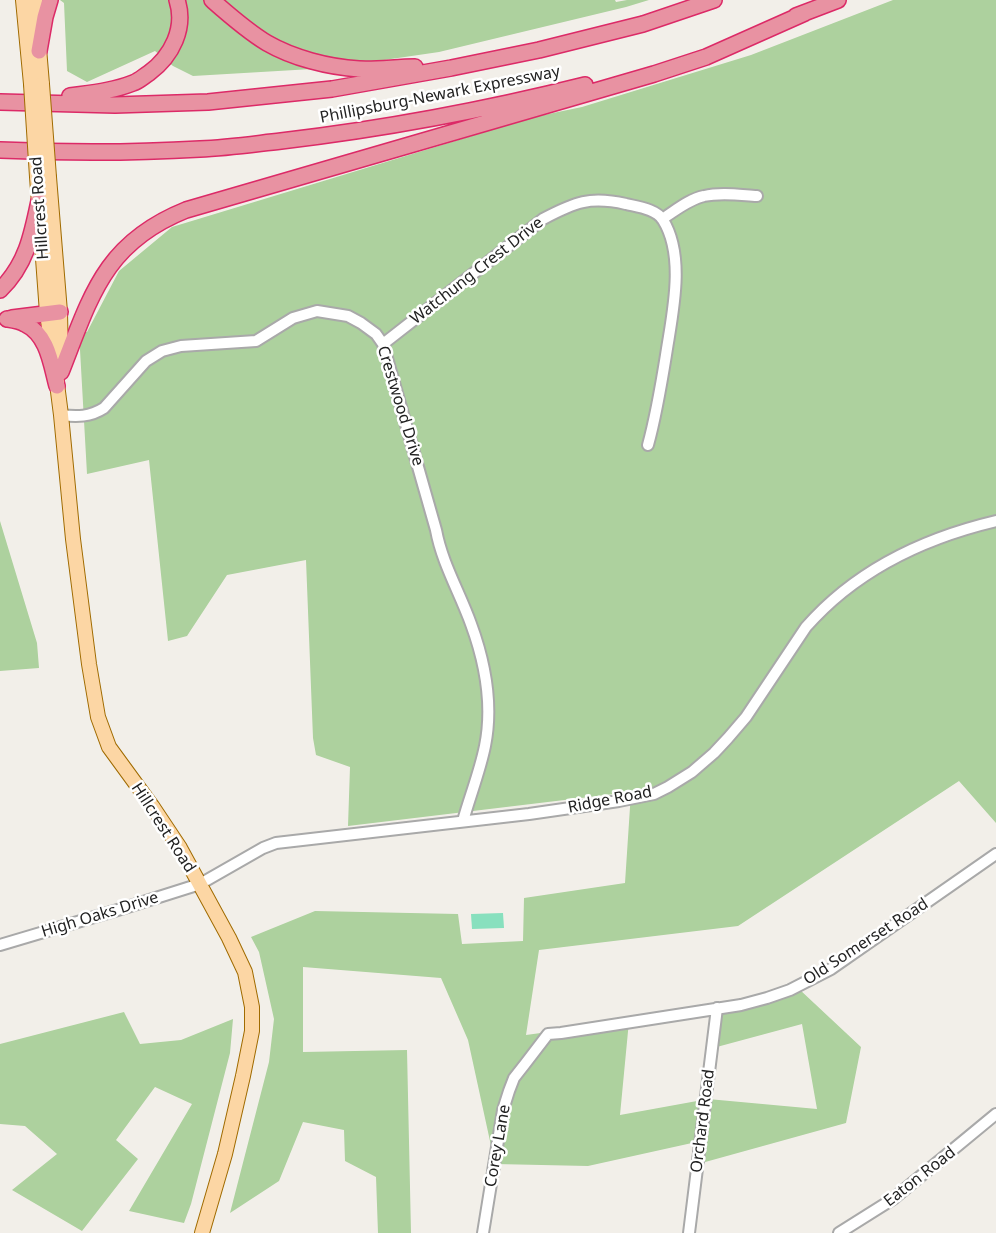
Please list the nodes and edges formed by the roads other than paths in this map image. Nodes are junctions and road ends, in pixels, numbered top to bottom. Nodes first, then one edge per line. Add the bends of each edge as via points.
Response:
1 (23, 0) edge
2 (35, 0) edge
3 (50, 0) edge
4 (177, 0) edge
5 (212, 0) edge
6 (714, 0) edge
7 (838, 0) edge
8 (805, 13) junction
9 (39, 51) junction
10 (451, 68) junction
11 (36, 84) junction
12 (8, 103) edge
13 (0, 150) edge
14 (29, 151) junction
15 (0, 158) edge
16 (43, 177) junction
17 (757, 196) dead end
18 (39, 201) junction
19 (662, 219) junction
20 (0, 290) edge
21 (54, 312) junction
22 (3, 319) edge
23 (383, 344) junction
24 (59, 379) junction
25 (61, 415) junction
26 (648, 445) dead end
27 (996, 521) edge
28 (463, 821) junction
29 (996, 854) edge
30 (200, 884) junction
31 (0, 945) edge
32 (717, 1008) junction
33 (548, 1034) joint
34 (996, 1114) edge
35 (202, 1233) edge
36 (483, 1233) edge
37 (689, 1233) edge
38 (839, 1233) edge

1 - 11 main road, Hillcrest Road
2 - 9 main road, Hillcrest Road
3 - 9 highway
4 - 12 highway via 180,24 171,51 135,82 97,93
5 - 10 highway via 268,43 312,61 359,69
6 - 10 highway, Phillipsburg-Newark Expressway via 594,37
7 - 8 highway, Phillipsburg-Newark Expressway
8 - 14 highway, Phillipsburg-Newark Expressway via 592,83 384,127 202,149
8 - 24 highway via 706,57 654,74 172,216 136,237 110,265 87,306
9 - 11 main road, Hillcrest Road
10 - 12 highway, Phillipsburg-Newark Expressway via 332,89 208,102
11 - 16 main road, Hillcrest Road, bridge
13 - 14 highway, Phillipsburg-Newark Expressway
14 - 15 highway
16 - 18 main road, Hillcrest Road
16 - 21 main road, Hillcrest Road
17 - 19 street via 704,196
18 - 20 highway via 26,253
18 - 21 main road, Hillcrest Road
19 - 23 street, Watchung Crest Drive via 644,208 609,200 566,207 543,219
19 - 26 street via 674,252 675,286 656,416
21 - 22 highway
21 - 24 main road, Hillcrest Road
22 - 24 highway via 24,323 44,340
23 - 25 street, Crestwood Drive via 376,334 348,316 317,311 293,318 256,341 162,351 146,361 104,408 91,415
23 - 28 street, Crestwood Drive via 439,548 480,653 487,695 487,728
24 - 25 main road, Hillcrest Road
25 - 30 main road, Hillcrest Road via 73,539 98,717 109,747 180,848
27 - 28 street, Ridge Road via 927,541 890,559 848,588 806,627 728,738 692,772 668,787 619,801
28 - 30 street, Ridge Road via 276,843
29 - 32 street, Old Somerset Road via 831,969 767,998
30 - 31 street, High Oaks Drive
30 - 35 main road, Hillcrest Road via 244,972 253,1017 225,1154
32 - 33 street, Old Somerset Road
32 - 37 street, Orchard Road
33 - 36 street, Corey Lane via 509,1090
34 - 38 street, Eaton Road via 893,1199

